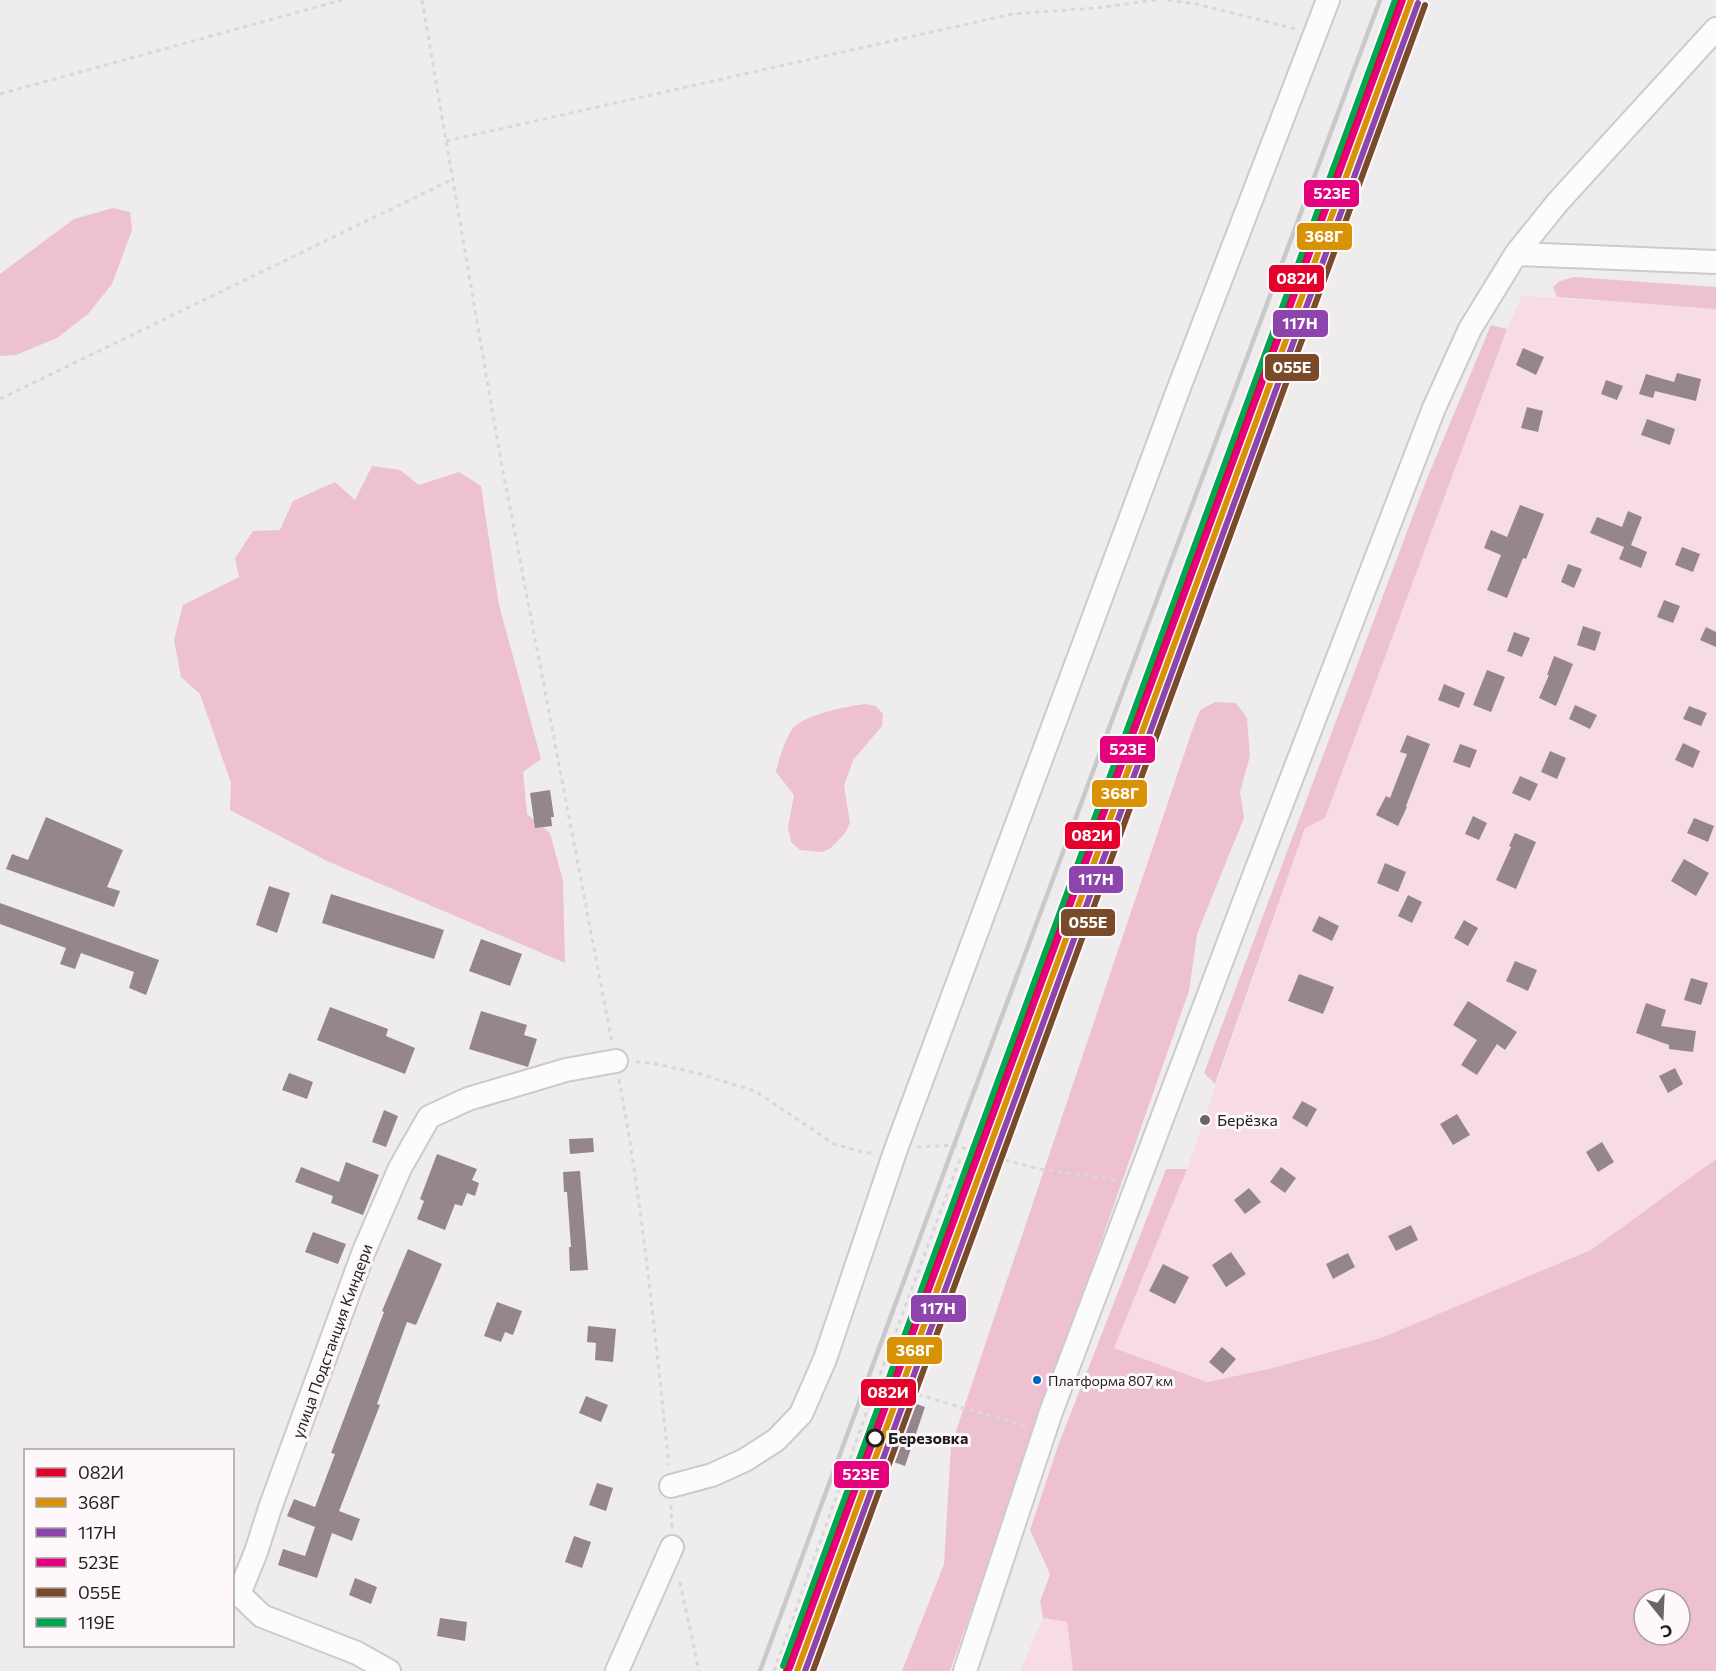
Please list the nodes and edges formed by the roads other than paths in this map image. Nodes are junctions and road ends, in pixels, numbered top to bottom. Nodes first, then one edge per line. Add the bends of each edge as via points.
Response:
1 (1328, 0) edge
2 (1716, 29) edge
3 (1516, 254) junction
4 (1716, 262) edge
5 (616, 1061) road end
6 (671, 1486) road end
7 (672, 1547) road end
8 (389, 1671) edge
9 (617, 1671) edge
10 (965, 1671) edge

1 - 6 street via 1180,385 896,1149 825,1359 801,1414 776,1440 745,1460 712,1475
2 - 3 street via 1557,202
3 - 4 street
3 - 10 street via 1470,329 1434,408 1044,1431
5 - 8 street, улица Подстанция Киндери via 566,1070 429,1116 400,1168 364,1251 239,1594 262,1616 357,1653
7 - 9 street

